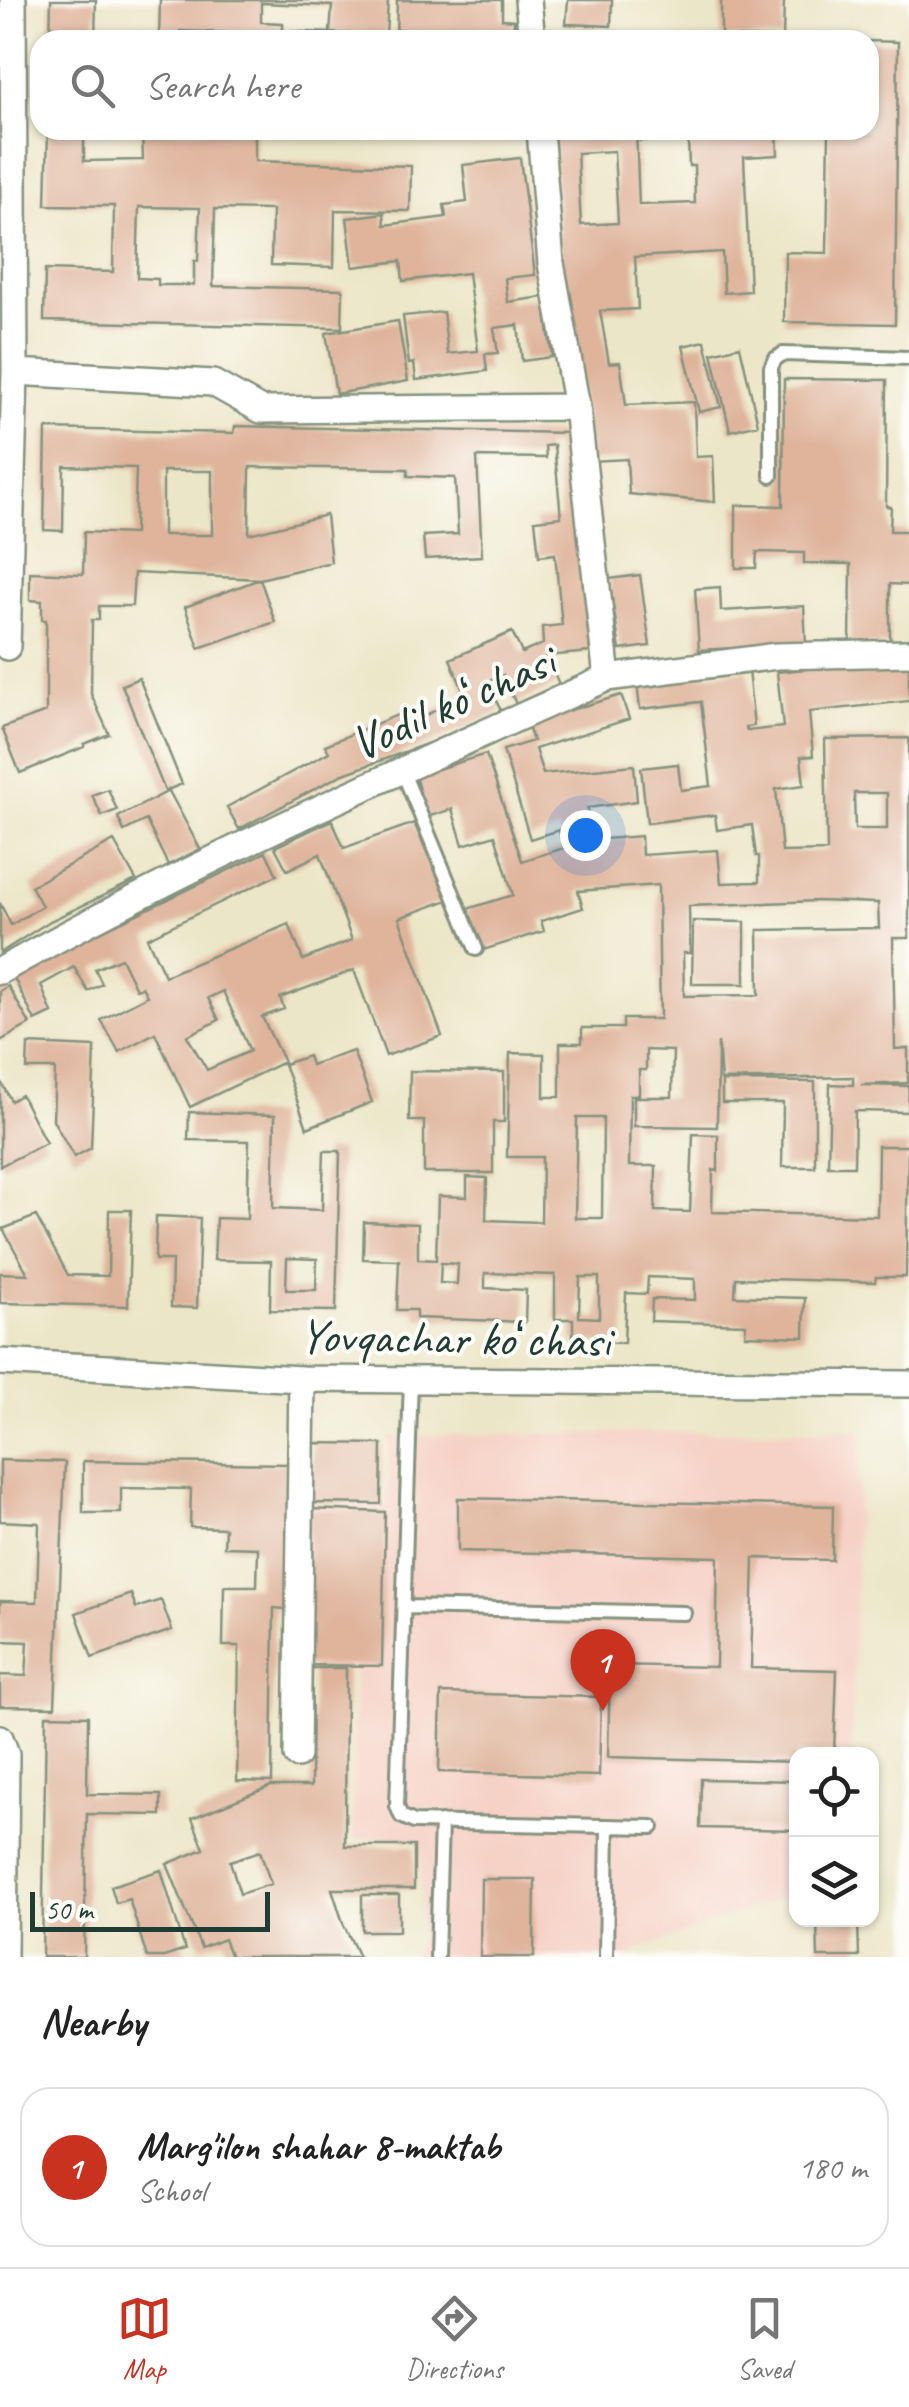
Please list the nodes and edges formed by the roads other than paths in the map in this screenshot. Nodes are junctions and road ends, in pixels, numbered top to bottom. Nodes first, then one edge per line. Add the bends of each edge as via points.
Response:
1 (14, 0) edge
2 (528, 0) edge
3 (531, 30) edge
4 (541, 140) edge
5 (909, 358) edge
6 (14, 372) junction
7 (577, 407) junction
8 (770, 476) dead end
9 (7, 647) dead end
10 (909, 654) edge
11 (607, 678) junction
12 (402, 770) junction
13 (476, 949) dead end
14 (0, 970) edge
15 (0, 1362) edge
16 (302, 1379) junction
17 (411, 1379) junction
18 (909, 1384) edge
19 (405, 1607) junction
20 (684, 1614) dead end
21 (0, 1738) edge
22 (297, 1755) dead end
23 (441, 1822) junction
24 (608, 1826) junction
25 (652, 1827) dead end
26 (4, 1957) edge
27 (437, 1957) edge
28 (606, 1957) edge

1 - 6 street
2 - 3 street
4 - 7 street, Vodil koʻchasi via 551,263
5 - 8 lane via 775,358
6 - 7 street via 214,382 261,410
6 - 9 street
7 - 11 street, Vodil koʻchasi
10 - 11 street via 777,656
11 - 12 street, Vodil koʻchasi
12 - 13 lane
12 - 14 street, Vodil koʻchasi
15 - 16 street, Yovqachar koʻchasi
16 - 17 street, Yovqachar koʻchasi
16 - 22 street
17 - 18 street, Yovqachar koʻchasi
17 - 19 lane
19 - 20 lane
19 - 23 lane via 397,1806 414,1822
21 - 26 street via 6,1754
23 - 24 lane
23 - 27 lane
24 - 25 lane
24 - 28 lane

